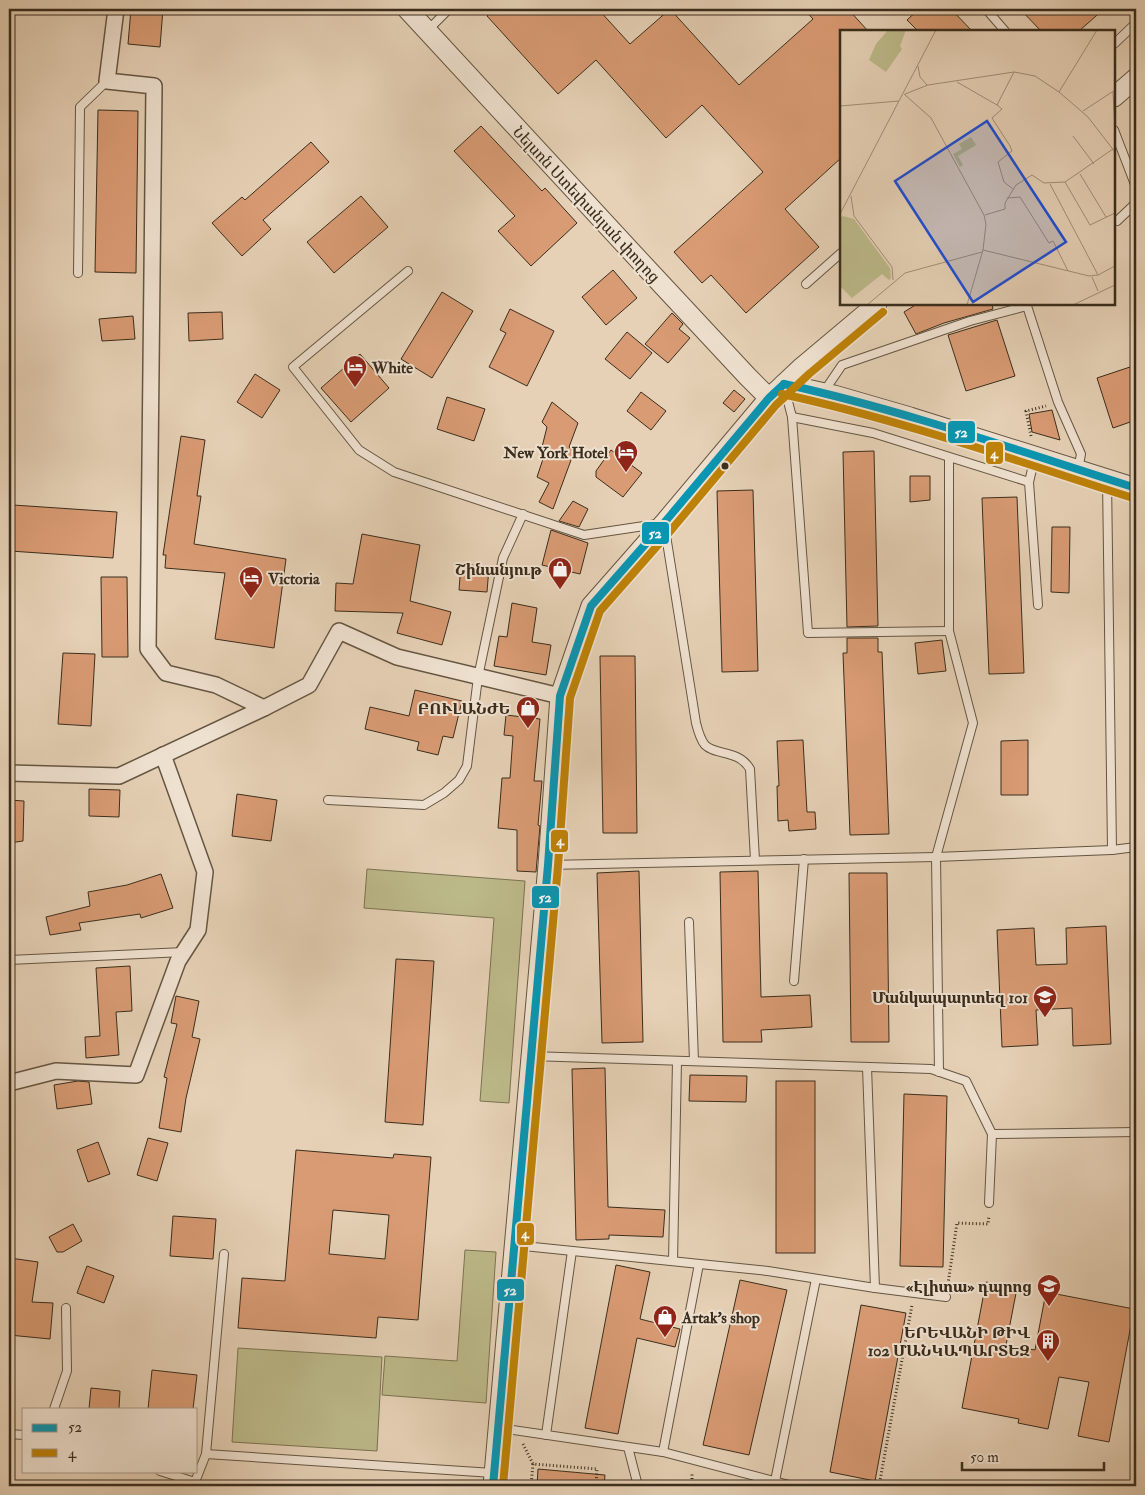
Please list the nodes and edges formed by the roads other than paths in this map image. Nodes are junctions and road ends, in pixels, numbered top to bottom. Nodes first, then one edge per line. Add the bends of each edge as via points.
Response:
1 (116, 9) edge
2 (406, 9) edge
3 (449, 9) edge
4 (986, 9) edge
5 (1136, 23) edge
6 (1004, 30) edge
7 (427, 31) junction
8 (1115, 43) edge
9 (1136, 78) edge
10 (107, 81) junction
11 (1115, 97) edge
12 (1115, 133) edge
13 (1136, 187) edge
14 (1136, 203) edge
15 (1117, 221) dead end
16 (840, 254) edge
17 (408, 271) dead end
18 (78, 272) dead end
19 (806, 284) dead end
20 (875, 305) edge
21 (784, 384) junction
22 (822, 393) junction
23 (769, 398) junction
24 (792, 417) junction
25 (1033, 448) junction
26 (949, 458) junction
27 (1078, 470) junction
28 (1107, 479) junction
29 (1029, 482) junction
30 (1136, 488) edge
31 (523, 514) junction
32 (664, 523) junction
33 (1038, 605) dead end
34 (949, 630) junction
35 (478, 677) junction
36 (560, 696) junction
37 (264, 708) junction
38 (163, 755) junction
39 (9, 773) edge
40 (328, 800) dead end
41 (1136, 847) edge
42 (1112, 850) junction
43 (936, 857) junction
44 (804, 859) junction
45 (755, 860) junction
46 (548, 865) junction
47 (689, 922) dead end
48 (184, 952) junction
49 (9, 960) edge
50 (794, 981) dead end
51 (530, 1056) junction
52 (677, 1061) junction
53 (694, 1061) junction
54 (867, 1067) junction
55 (939, 1072) junction
56 (9, 1083) edge
57 (1136, 1132) edge
58 (992, 1134) junction
59 (989, 1203) road end
60 (514, 1245) junction
61 (572, 1251) junction
62 (224, 1254) dead end
63 (674, 1262) junction
64 (699, 1264) junction
65 (816, 1279) junction
66 (875, 1288) junction
67 (946, 1297) road end
68 (66, 1308) dead end
69 (54, 1408) edge
70 (498, 1428) junction
71 (9, 1434) edge
72 (22, 1435) edge
73 (546, 1435) junction
74 (628, 1447) junction
75 (664, 1452) junction
76 (206, 1454) junction
77 (163, 1472) edge
78 (494, 1480) edge
79 (775, 1481) junction
80 (638, 1486) edge
81 (793, 1486) edge

1 - 10 street
2 - 7 street, Նելսոն Ստեփանյան փողոց
3 - 7 lane
4 - 6 lane
5 - 8 lane
7 - 23 street, Նելսոն Ստեփանյան փողոց
9 - 11 street
10 - 18 lane via 80,107
10 - 37 street via 154,86 148,649 166,672 216,685
12 - 13 lane
14 - 15 lane
16 - 19 lane
17 - 31 lane via 293,367 359,450 394,472
20 - 21 street
21 - 22 street
21 - 23 street
21 - 24 lane
22 - 25 street
22 - 27 lane via 842,365 970,321 1027,306 1058,402 1081,454
23 - 32 street
24 - 26 lane via 874,432
24 - 34 lane via 808,634
25 - 27 street
25 - 29 lane
26 - 29 lane
26 - 34 lane
27 - 28 street
28 - 30 street
28 - 42 lane
29 - 33 lane
31 - 32 lane via 584,534
31 - 35 lane via 503,558
32 - 36 street via 591,606
32 - 45 lane via 700,738 707,747 745,761 750,769
34 - 43 lane via 973,723
35 - 36 street
35 - 37 street via 397,657 339,631 309,685
35 - 40 lane via 467,766 459,780 444,793 424,805
36 - 46 street
37 - 38 street
38 - 39 street via 119,776
38 - 48 street via 205,872 198,930
41 - 42 lane
42 - 43 lane
43 - 44 lane
43 - 55 lane
44 - 45 lane
44 - 50 lane
45 - 46 lane
46 - 51 street
47 - 53 lane
48 - 49 lane
48 - 56 street via 136,1075 56,1071
51 - 52 lane
51 - 60 street
52 - 53 lane
52 - 63 lane
53 - 54 lane
54 - 55 lane
54 - 66 lane
55 - 58 lane via 966,1081
57 - 58 lane
58 - 59 lane
60 - 61 lane
60 - 70 street
61 - 63 lane
61 - 73 lane
62 - 76 lane
63 - 64 lane
64 - 65 lane
64 - 75 lane
65 - 66 lane
65 - 79 lane
66 - 67 lane
68 - 69 lane via 67,1371
70 - 73 lane
70 - 78 street
71 - 72 lane
73 - 74 lane
74 - 75 lane
74 - 80 lane
75 - 79 lane
76 - 77 lane via 195,1482
76 - 78 lane
79 - 81 lane

